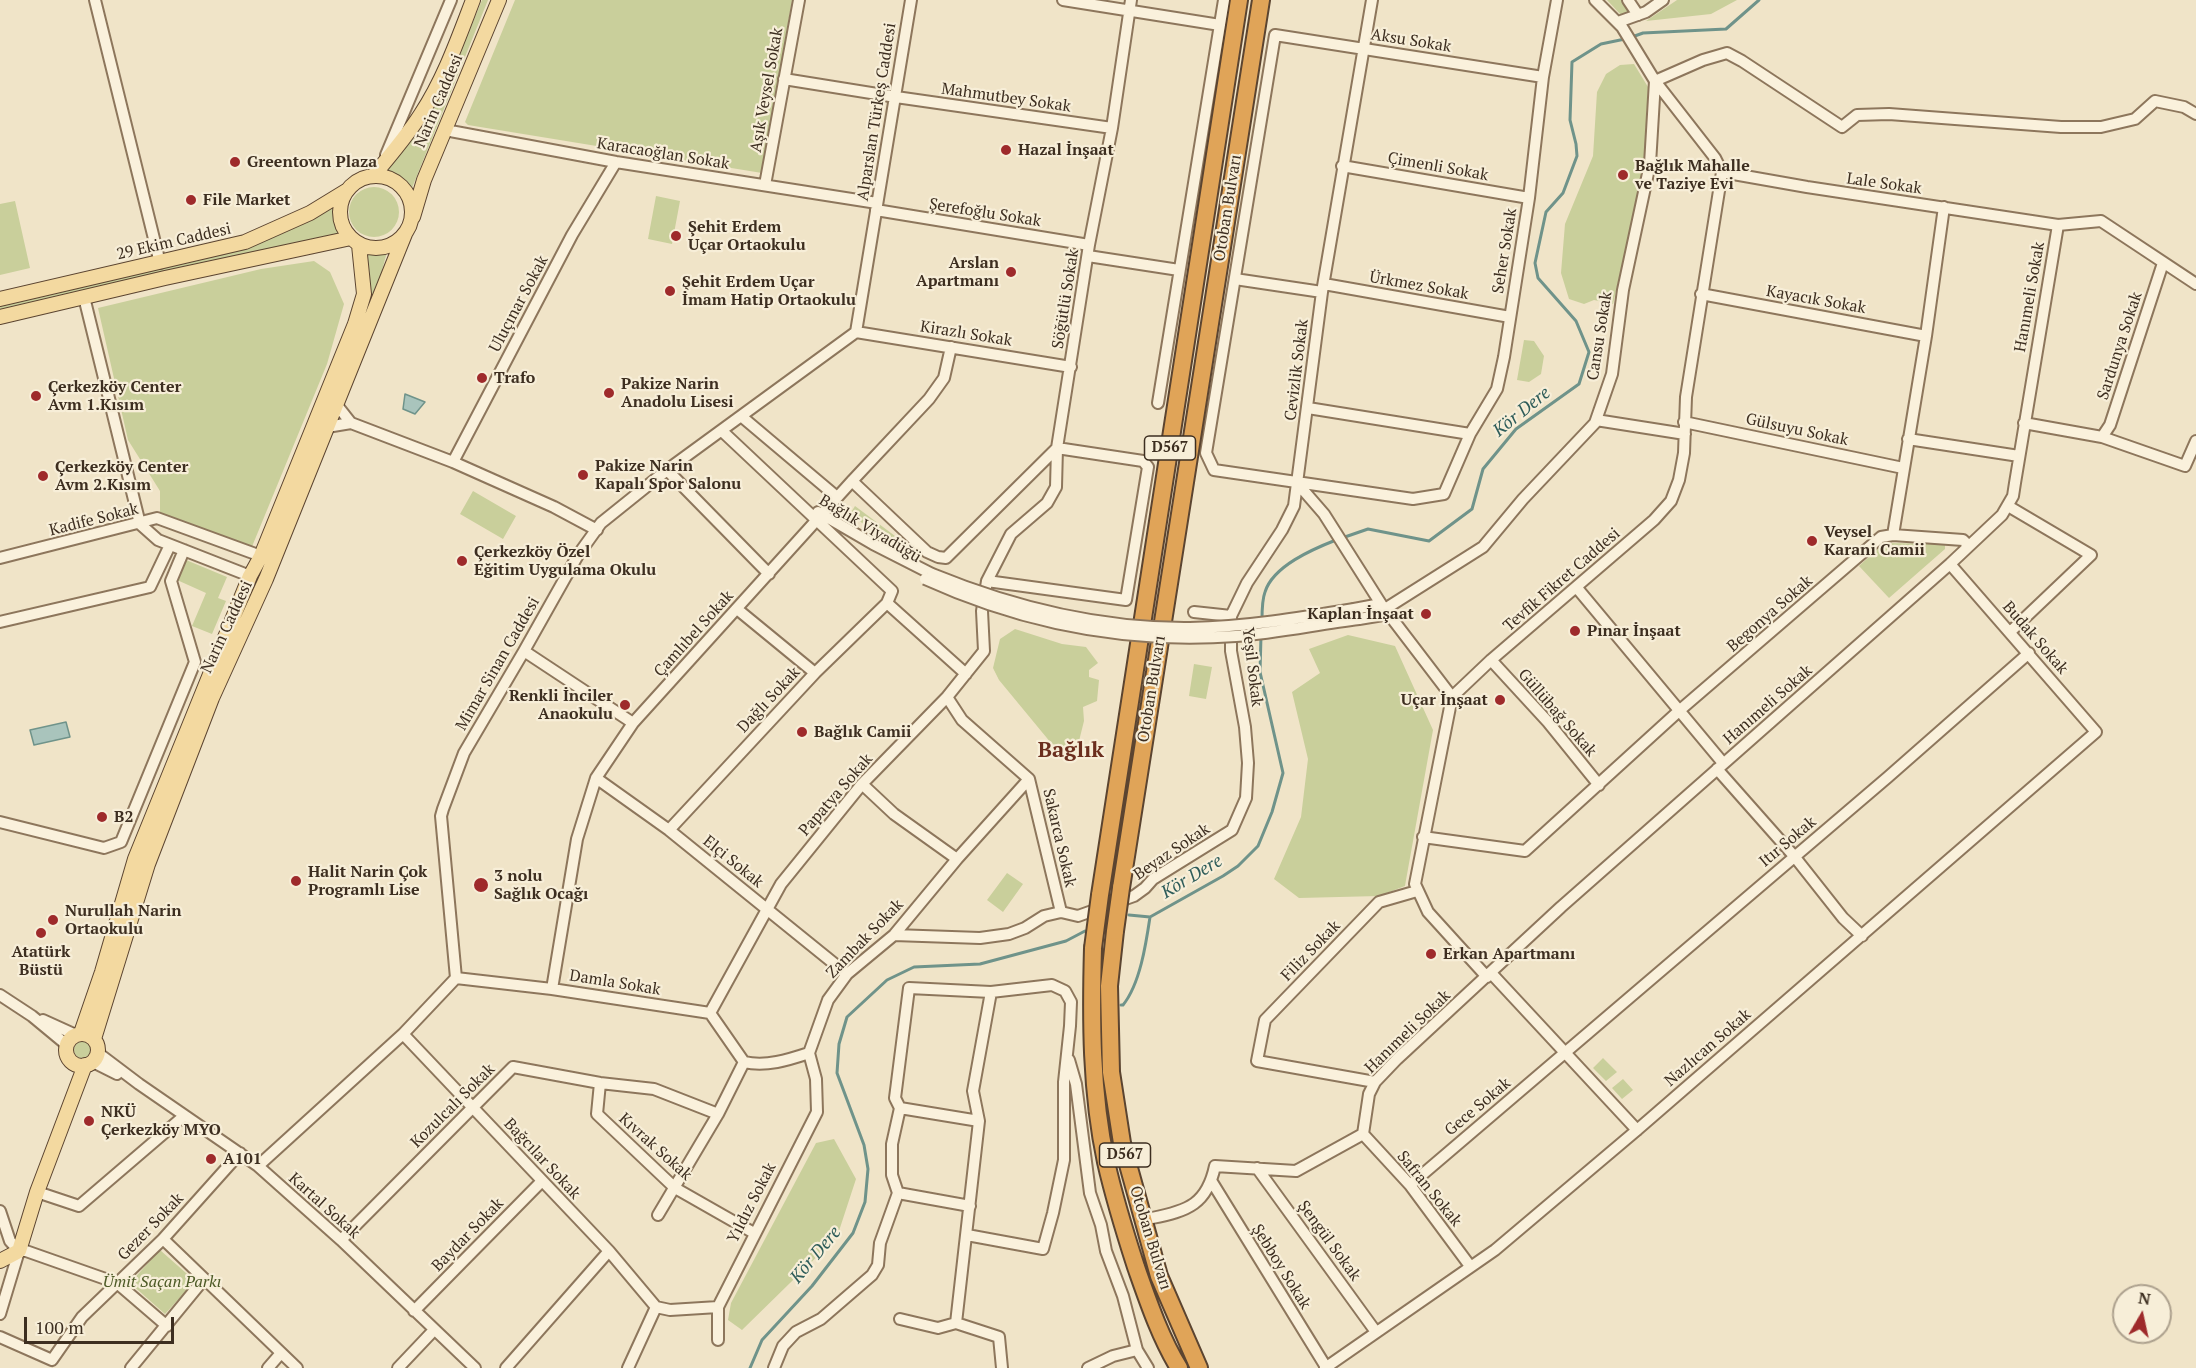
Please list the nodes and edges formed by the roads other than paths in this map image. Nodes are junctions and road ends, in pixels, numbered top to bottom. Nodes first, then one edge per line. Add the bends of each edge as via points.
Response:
1 (95, 0) edge
2 (451, 0) edge
3 (473, 0) edge
4 (499, 0) edge
5 (799, 0) edge
6 (911, 0) edge
7 (1063, 0) edge
8 (1224, 0) edge
9 (1239, 0) edge
10 (1261, 0) edge
11 (1372, 0) edge
12 (1557, 0) edge
13 (1595, 0) edge
14 (1628, 0) edge
15 (1664, 0) edge
16 (1130, 5) edge
17 (1638, 15) junction
18 (1620, 24) junction
19 (1220, 25) junction
20 (1363, 48) junction
21 (1543, 77) junction
22 (784, 79) junction
23 (1655, 81) junction
24 (896, 98) junction
25 (2196, 114) edge
26 (1112, 128) junction
27 (446, 130) junction
28 (616, 162) junction
29 (383, 164) junction
30 (1342, 166) junction
31 (1722, 172) junction
32 (373, 176) junction
33 (765, 185) junction
34 (346, 191) junction
35 (1529, 198) junction
36 (877, 207) junction
37 (1944, 207) junction
38 (413, 216) junction
39 (2058, 225) junction
40 (405, 234) junction
41 (355, 242) junction
42 (1088, 251) junction
43 (160, 262) junction
44 (2163, 263) junction
45 (1179, 270) junction
46 (1234, 279) junction
47 (2196, 284) edge
48 (1323, 288) junction
49 (1701, 294) junction
50 (84, 297) junction
51 (0, 299) edge
52 (0, 317) edge
53 (1510, 317) junction
54 (856, 332) junction
55 (1926, 336) junction
56 (951, 347) junction
57 (1071, 367) junction
58 (1158, 403) dead end
59 (336, 404) junction
60 (1308, 408) junction
61 (741, 416) junction
62 (1596, 420) junction
63 (1684, 422) junction
64 (351, 423) junction
65 (2024, 423) junction
66 (327, 427) junction
67 (722, 431) junction
68 (1470, 434) junction
69 (1685, 434) junction
70 (2102, 437) junction
71 (1908, 439) junction
72 (2196, 441) edge
73 (1057, 448) junction
74 (2019, 456) junction
75 (453, 462) junction
76 (1903, 468) junction
77 (667, 470) junction
78 (852, 481) junction
79 (1298, 484) junction
80 (1056, 486) joint
81 (837, 497) junction
82 (2008, 506) junction
83 (819, 518) junction
84 (141, 524) junction
85 (597, 530) junction
86 (1893, 535) junction
87 (1969, 546) junction
88 (169, 547) junction
89 (184, 550) junction
90 (261, 556) junction
91 (0, 558) edge
92 (1950, 564) junction
93 (769, 574) junction
94 (250, 576) junction
95 (987, 581) junction
96 (1576, 588) junction
97 (887, 603) junction
98 (737, 609) junction
99 (1385, 609) junction
100 (1194, 612) dead end
101 (1231, 616) junction
102 (0, 622) edge
103 (2010, 632) junction
104 (524, 651) junction
105 (2029, 653) junction
106 (1491, 660) junction
107 (815, 673) junction
108 (966, 674) junction
109 (947, 697) junction
110 (1452, 697) junction
111 (1680, 710) junction
112 (633, 723) junction
113 (2096, 732) joint
114 (1248, 763) joint
115 (1720, 766) junction
116 (596, 778) junction
117 (1029, 779) junction
118 (862, 784) junction
119 (1599, 785) junction
120 (0, 822) edge
121 (669, 830) junction
122 (1423, 837) junction
123 (1794, 856) junction
124 (957, 859) junction
125 (1417, 891) junction
126 (767, 909) junction
127 (1061, 912) junction
128 (894, 935) junction
129 (1862, 936) junction
130 (847, 974) junction
131 (1489, 975) junction
132 (456, 978) junction
133 (552, 989) junction
134 (991, 992) junction
135 (0, 995) edge
136 (710, 1013) junction
137 (403, 1034) junction
138 (74, 1038) junction
139 (94, 1039) junction
140 (1068, 1052) junction
141 (809, 1053) junction
142 (1566, 1053) junction
143 (87, 1061) junction
144 (744, 1062) junction
145 (1375, 1082) junction
146 (600, 1083) junction
147 (473, 1107) junction
148 (900, 1108) junction
149 (718, 1114) junction
150 (184, 1116) junction
151 (979, 1121) junction
152 (1636, 1130) junction
153 (1363, 1134) junction
154 (240, 1154) junction
155 (258, 1166) junction
156 (1257, 1168) junction
157 (542, 1180) junction
158 (1212, 1182) junction
159 (1410, 1185) junction
160 (675, 1188) junction
161 (37, 1192) junction
162 (898, 1193) junction
163 (970, 1206) junction
164 (0, 1211) edge
165 (658, 1215) dead end
166 (1152, 1218) dead end
167 (754, 1233) junction
168 (967, 1235) junction
169 (163, 1239) junction
170 (341, 1240) junction
171 (19, 1251) junction
172 (609, 1251) junction
173 (0, 1261) edge
174 (1470, 1266) junction
175 (204, 1279) junction
176 (117, 1283) junction
177 (656, 1307) junction
178 (718, 1307) junction
179 (414, 1311) junction
180 (0, 1314) edge
181 (900, 1319) dead end
182 (956, 1323) junction
183 (167, 1326) junction
184 (434, 1330) junction
185 (1376, 1332) junction
186 (0, 1337) edge
187 (718, 1340) dead end
188 (1137, 1350) junction
189 (280, 1353) junction
190 (131, 1368) edge
191 (267, 1368) edge
192 (297, 1368) edge
193 (398, 1368) edge
194 (475, 1368) edge
195 (506, 1368) edge
196 (628, 1368) edge
197 (774, 1368) edge
198 (1002, 1368) edge
199 (1088, 1368) edge
200 (1148, 1368) edge
201 (1179, 1368) edge
202 (1199, 1368) edge
203 (1325, 1368) edge

1 - 43 street
2 - 29 street
3 - 29 main road, Narin Caddesi via 446,69 422,112
4 - 27 main road, Narin Caddesi
5 - 22 street, Aşık Veysel Sokak
6 - 24 street, Alparslan Türkeş Caddesi
7 - 16 street
8 - 19 street
9 - 201 highway, Otoban Bulvarı / D567, bridge via 1093,948 1094,1075 1106,1161 1148,1303
10 - 202 highway, Otoban Bulvarı / D567, bridge via 1121,888 1109,986 1111,1072 1122,1143 1159,1276
11 - 20 street, Cevizlik Sokak
12 - 21 street, Seher Sokak
13 - 18 street
14 - 17 street
15 - 17 street
16 - 19 street
16 - 26 street, Söğütlü Sokak
17 - 18 street
18 - 23 street
19 - 45 street
20 - 21 street, Aksu Sokak
20 - 30 street, Cevizlik Sokak
20 - 46 street, Aksu Sokak via 1275,35
21 - 35 street, Seher Sokak
22 - 24 street, Mahmutbey Sokak
22 - 33 street, Aşık Veysel Sokak
23 - 25 street via 1726,53 1842,127 1857,115 1889,114 2101,127 2135,119 2155,101 2184,107
23 - 31 street
23 - 62 street, Cansu Sokak via 1650,164 1623,290 1612,374
24 - 26 street, Mahmutbey Sokak
24 - 36 street, Alparslan Türkeş Caddesi
26 - 42 street, Söğütlü Sokak
27 - 28 street, Karacaoğlan Sokak
27 - 38 main road, Narin Caddesi
28 - 33 street, Karacaoğlan Sokak
28 - 75 street, Uluçınar Sokak via 572,235
29 - 32 main road, Narin Caddesi
30 - 35 street, Çimenli Sokak
30 - 48 street, Cevizlik Sokak
31 - 37 street, Lale Sokak
31 - 49 street, Tevfik Fikret Caddesi
32 - 34 main road
32 - 38 main road via 394,180 402,187
33 - 36 street, Karacaoğlan Sokak
34 - 41 main road via 341,221
34 - 43 main road, 29 Ekim Caddesi via 310,213 245,242
35 - 53 street, Seher Sokak
36 - 42 street, Şerefoğlu Sokak
36 - 54 street, Alparslan Türkeş Caddesi
37 - 39 street, Lale Sokak
37 - 55 street
38 - 40 main road
39 - 44 street, Lale Sokak via 2102,221
39 - 65 street, Hanımeli Sokak
40 - 41 main road via 389,247 369,248
40 - 59 main road, Narin Caddesi
41 - 50 main road, 29 Ekim Caddesi
41 - 90 main road, Narin Caddesi via 364,294
42 - 45 street, Şerefoğlu Sokak
42 - 57 street, Söğütlü Sokak
43 - 51 main road, 29 Ekim Caddesi
44 - 47 street, Lale Sokak
44 - 70 street, Sardunya Sokak via 2110,425
45 - 58 street
46 - 48 street, Ürkmez Sokak
46 - 79 street via 1206,453 1214,470
48 - 53 street, Ürkmez Sokak
48 - 60 street, Cevizlik Sokak
49 - 55 street, Kayacık Sokak
49 - 63 street, Tevfik Fikret Caddesi
50 - 52 main road, 29 Ekim Caddesi
50 - 84 street
53 - 68 street, Seher Sokak via 1497,389
54 - 56 street, Kirazlı Sokak
54 - 61 street, Mimar Sinan Caddesi
55 - 71 street
56 - 57 street, Kirazlı Sokak
56 - 78 street, Çamlıbel Sokak via 944,378 929,399
57 - 73 street, Söğütlü Sokak
59 - 64 street
59 - 66 main road, Narin Caddesi
60 - 68 street
60 - 79 street, Cevizlik Sokak
61 - 67 street, Mimar Sinan Caddesi
61 - 81 street
62 - 69 street
62 - 99 street, Cansu Sokak via 1483,547
63 - 69 street, Tevfik Fikret Caddesi
63 - 76 street, Gülsuyu Sokak
64 - 66 street
64 - 75 street
65 - 70 street
65 - 74 street, Hanımeli Sokak
66 - 139 main road, Narin Caddesi via 266,579 212,698 152,853
67 - 77 street, Mimar Sinan Caddesi
67 - 83 street, Bağlık Viyadüğü
68 - 79 street, Seher Sokak via 1444,494 1413,499
69 - 96 street, Tevfik Fikret Caddesi via 1680,480 1671,501
70 - 72 street via 2185,466
71 - 74 street
71 - 76 street
73 - 78 street via 946,558 927,552
73 - 80 street, Söğütlü Sokak
73 - 95 street via 1143,461 1148,467 1126,600
74 - 82 street, Hanımeli Sokak
75 - 85 street
76 - 86 street
77 - 85 street, Mimar Sinan Caddesi
77 - 93 street
78 - 81 street, Çamlıbel Sokak
79 - 99 street via 1324,514
79 - 101 street, Yeşil Sokak via 1294,506 1282,530 1247,583
80 - 95 street, Papatya Sokak via 1047,503 1011,534
81 - 83 street, Çamlıbel Sokak
82 - 87 street, Hanımeli Sokak
82 - 103 street via 2091,555
83 - 93 street, Çamlıbel Sokak
83 - 97 street, Dağlı Sokak via 892,591
83 - 99 street, Bağlık Viyadüğü, bridge via 875,553 967,598 1027,618 1091,631 1154,637 1239,636
84 - 88 street
84 - 90 street, Kadife Sokak via 157,518
84 - 91 street, Kadife Sokak
85 - 104 street, Mimar Sinan Caddesi via 578,555
86 - 87 street via 1963,540
86 - 111 street, Begonya Sokak via 1881,537
87 - 92 street, Hanımeli Sokak
88 - 89 street
88 - 102 street via 150,587
89 - 94 street
89 - 120 street via 171,581 195,662 121,842 104,848
90 - 94 main road, Narin Caddesi
92 - 103 street, Budak Sokak
92 - 115 street, Hanımeli Sokak
93 - 98 street, Çamlıbel Sokak
94 - 138 main road, Narin Caddesi via 129,867 102,972
95 - 108 street, Papatya Sokak via 982,611 984,651
96 - 106 street, Tevfik Fikret Caddesi
96 - 111 street
97 - 107 street, Dağlı Sokak
97 - 108 street
98 - 107 street
98 - 112 street, Çamlıbel Sokak
99 - 110 street
100 - 101 street
101 - 114 street, Yeşil Sokak via 1232,651
103 - 105 street, Budak Sokak
104 - 112 street
104 - 132 street, Mimar Sinan Caddesi via 464,753 441,816
105 - 113 street, Budak Sokak
105 - 123 street, Itır Sokak
106 - 110 street, Tevfik Fikret Caddesi
106 - 119 street, Güllübağ Sokak
107 - 121 street, Dağlı Sokak
108 - 109 street, Papatya Sokak
109 - 117 street, Sakarca Sokak via 962,720
109 - 118 street, Papatya Sokak
110 - 122 street
111 - 115 street
111 - 119 street, Begonya Sokak
112 - 116 street, Çamlıbel Sokak
113 - 129 street, Nazlıcan Sokak
114 - 127 street, Beyaz Sokak via 1245,798 1232,830 1153,879 1134,896 1078,916
115 - 123 street
115 - 131 street, Hanımeli Sokak
116 - 121 street, Elçi Sokak
116 - 133 street, Çamlıbel Sokak via 577,839
117 - 124 street, Zambak Sokak
117 - 127 street, Sakarca Sokak
118 - 124 street via 894,814
118 - 126 street, Papatya Sokak via 781,884
119 - 122 street, Begonya Sokak via 1524,851
121 - 126 street, Elçi Sokak
122 - 125 street
123 - 129 street
123 - 142 street, Itır Sokak
124 - 128 street, Zambak Sokak
125 - 131 street via 1428,912
125 - 145 street, Filiz Sokak via 1379,902 1265,1020 1257,1060
126 - 130 street, Elçi Sokak
126 - 136 street, Papatya Sokak
127 - 128 street via 1009,934 980,938
128 - 130 street, Zambak Sokak
129 - 152 street, Nazlıcan Sokak
130 - 141 street, Zambak Sokak via 828,1000
131 - 142 street
131 - 145 street, Hanımeli Sokak
132 - 133 street, Damla Sokak
132 - 137 street
133 - 136 street, Damla Sokak
134 - 140 street via 1052,985 1065,991 1071,1002
134 - 148 street via 909,988 895,1098
134 - 151 street via 973,1091
135 - 138 street
136 - 144 street
137 - 147 street, Bağcılar Sokak
137 - 155 street
138 - 139 main road
138 - 143 main road via 67,1055
139 - 143 main road via 98,1048
140 - 168 street via 1064,1160 1043,1249
140 - 188 street via 1090,1193
141 - 144 street via 757,1065
141 - 167 street, Yıldız Sokak via 816,1079 816,1112
142 - 152 street
142 - 159 street, Gece Sokak
143 - 150 street, Kartal Sokak via 138,1084
143 - 161 main road
144 - 149 street
145 - 153 street, Hanımeli Sokak via 1369,1094
146 - 147 street, Kozulcalı Sokak via 513,1067
146 - 149 street, Kozulcalı Sokak via 654,1089
146 - 160 street, Kıvrak Sokak via 597,1114
147 - 157 street, Bağcılar Sokak
147 - 170 street, Kozulcalı Sokak
148 - 151 street
148 - 162 street via 892,1144 892,1175
149 - 160 street
150 - 154 street, Kartal Sokak
150 - 161 street via 79,1206
151 - 163 street
152 - 174 street, Nazlıcan Sokak via 1495,1250
153 - 156 street via 1296,1171
153 - 159 street, Safran Sokak
154 - 155 street, Kartal Sokak
154 - 169 street, Gezer Sokak
155 - 170 street, Kartal Sokak
156 - 158 street via 1215,1166
156 - 185 street, Şengül Sokak
157 - 172 street, Bağcılar Sokak
157 - 179 street, Baydar Sokak
158 - 166 street via 1201,1201
158 - 203 street, Şebboy Sokak
159 - 174 street, Safran Sokak
160 - 165 street
160 - 167 street, Kıvrak Sokak
161 - 171 main road
162 - 163 street
162 - 197 street via 872,1275 821,1319 796,1332 783,1346
163 - 168 street
164 - 171 street via 10,1241
167 - 178 street, Yıldız Sokak
168 - 182 street
169 - 175 street
169 - 176 street, Gezer Sokak
170 - 179 street, Kartal Sokak
171 - 173 main road
171 - 176 street
171 - 180 street
172 - 177 street, Bağcılar Sokak
172 - 195 street
174 - 185 street, Nazlıcan Sokak
175 - 183 street
175 - 189 street
176 - 183 street
176 - 186 street, Gezer Sokak via 82,1317 52,1360
177 - 178 street
177 - 196 street
178 - 187 street
179 - 184 street, Kartal Sokak
181 - 182 street via 938,1328
182 - 198 street via 999,1337
183 - 190 street
184 - 193 street
184 - 194 street, Kartal Sokak
185 - 203 street, Nazlıcan Sokak
188 - 199 street
188 - 200 street
189 - 191 street
189 - 192 street

